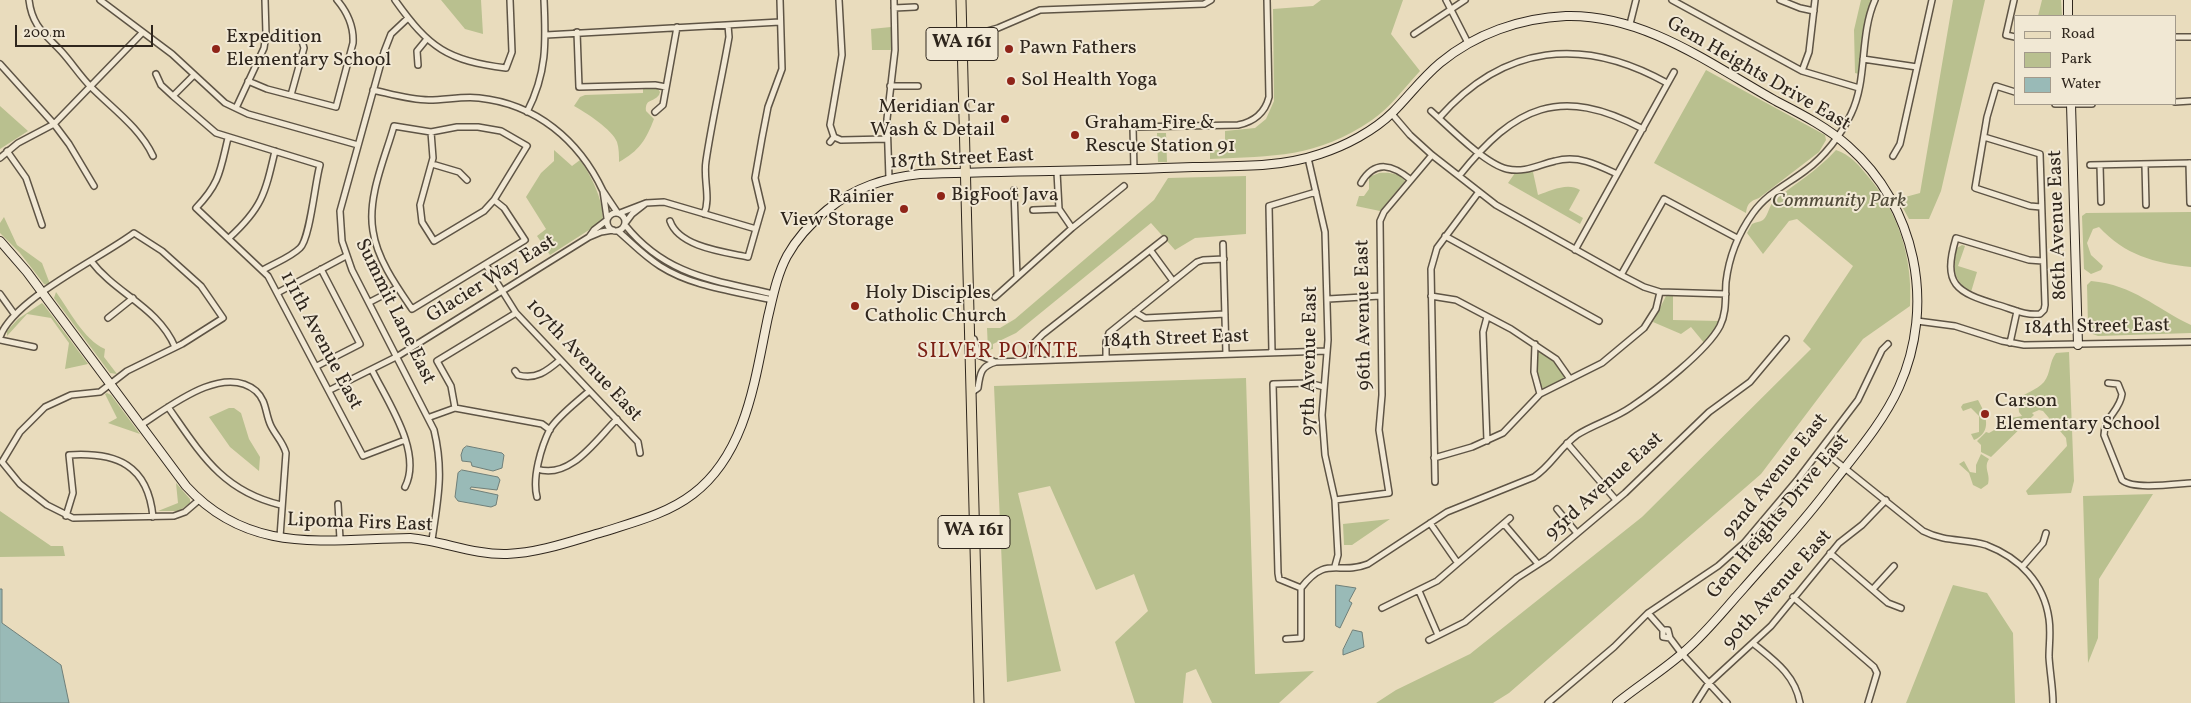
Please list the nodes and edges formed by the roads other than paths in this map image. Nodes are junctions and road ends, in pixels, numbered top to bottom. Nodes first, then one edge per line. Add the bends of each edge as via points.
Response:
1 (30, 0) edge
2 (100, 0) edge
3 (265, 0) edge
4 (338, 0) edge
5 (395, 0) edge
6 (510, 0) edge
7 (544, 0) edge
8 (780, 0) edge
9 (839, 0) edge
10 (894, 0) edge
11 (961, 0) edge
12 (1211, 0) edge
13 (1267, 0) edge
14 (1446, 0) edge
15 (1465, 0) edge
16 (1636, 0) edge
17 (1672, 0) edge
18 (1780, 0) edge
19 (1815, 0) edge
20 (1875, 0) edge
21 (1932, 0) edge
22 (2014, 0) edge
23 (2068, 0) edge
24 (1172, 2) edge
25 (915, 7) dead end
26 (894, 8) junction
27 (1450, 10) junction
28 (1814, 11) junction
29 (2068, 15) edge
30 (408, 18) junction
31 (780, 22) junction
32 (1630, 24) junction
33 (728, 25) junction
34 (677, 27) junction
35 (577, 32) junction
36 (142, 33) junction
37 (1414, 34) dead end
38 (546, 35) junction
39 (2014, 37) edge
40 (2176, 37) edge
41 (2191, 37) edge
42 (302, 38) dead end
43 (962, 38) junction
44 (426, 40) junction
45 (1468, 43) junction
46 (1863, 59) junction
47 (0, 64) edge
48 (418, 64) dead end
49 (1917, 67) junction
50 (1802, 71) junction
51 (1674, 72) dead end
52 (156, 74) dead end
53 (194, 75) junction
54 (248, 81) junction
55 (1667, 83) junction
56 (890, 86) junction
57 (918, 86) dead end
58 (91, 87) junction
59 (666, 87) junction
60 (1859, 88) junction
61 (373, 90) junction
62 (2014, 92) edge
63 (291, 95) junction
64 (172, 96) junction
65 (2191, 101) edge
66 (2176, 102) edge
67 (2072, 105) edge
68 (236, 108) junction
69 (1431, 111) dead end
70 (527, 112) junction
71 (655, 112) dead end
72 (1392, 114) junction
73 (1438, 118) junction
74 (54, 124) junction
75 (1642, 129) junction
76 (431, 132) junction
77 (1837, 137) junction
78 (1984, 137) junction
79 (228, 138) junction
80 (887, 139) junction
81 (358, 144) junction
82 (275, 151) junction
83 (7, 152) junction
84 (1478, 152) junction
85 (1432, 155) junction
86 (152, 156) dead end
87 (1893, 156) dead end
88 (0, 158) edge
89 (1308, 158) junction
90 (1278, 163) joint
91 (2190, 163) edge
92 (432, 164) junction
93 (2090, 165) dead end
94 (2100, 165) junction
95 (2145, 165) junction
96 (1134, 170) junction
97 (1057, 172) junction
98 (966, 173) junction
99 (1617, 174) junction
100 (1459, 176) junction
101 (889, 178) junction
102 (467, 180) dead end
103 (1411, 180) junction
104 (1361, 183) dead end
105 (94, 186) dead end
106 (1124, 186) dead end
107 (1014, 190) dead end
108 (603, 191) junction
109 (1316, 192) junction
110 (1478, 193) junction
111 (494, 200) junction
112 (2102, 202) dead end
113 (2190, 203) edge
114 (646, 204) junction
115 (2146, 205) dead end
116 (2041, 207) junction
117 (1059, 209) junction
118 (1033, 210) dead end
119 (618, 212) junction
120 (704, 214) junction
121 (607, 219) junction
122 (670, 220) dead end
123 (625, 224) junction
124 (42, 225) dead end
125 (1072, 228) junction
126 (756, 230) junction
127 (616, 231) junction
128 (1445, 236) junction
129 (589, 237) junction
130 (230, 238) junction
131 (1737, 238) junction
132 (1164, 239) dead end
133 (0, 241) edge
134 (1223, 244) dead end
135 (1575, 250) junction
136 (1151, 251) junction
137 (346, 256) junction
138 (1224, 259) junction
139 (2043, 260) junction
140 (91, 261) junction
141 (486, 265) junction
142 (321, 269) junction
143 (263, 270) junction
144 (1621, 275) junction
145 (1017, 277) junction
146 (1172, 281) junction
147 (397, 288) junction
148 (279, 292) junction
149 (501, 292) junction
150 (1660, 292) junction
151 (42, 293) junction
152 (0, 294) edge
153 (1726, 294) junction
154 (1380, 296) junction
155 (1431, 296) junction
156 (773, 297) junction
157 (994, 297) dead end
158 (133, 298) junction
159 (1328, 299) junction
160 (370, 302) junction
161 (2017, 311) junction
162 (1135, 312) junction
163 (516, 314) junction
164 (1225, 314) junction
165 (15, 315) junction
166 (1487, 317) junction
167 (108, 318) dead end
168 (1599, 321) dead end
169 (1917, 321) junction
170 (970, 337) junction
171 (0, 338) edge
172 (1786, 339) dead end
173 (2191, 342) edge
174 (2010, 343) junction
175 (1535, 344) junction
176 (1888, 344) dead end
177 (2078, 345) junction
178 (34, 347) dead end
179 (175, 347) junction
180 (1327, 351) junction
181 (1272, 352) junction
182 (1226, 354) junction
183 (398, 356) junction
184 (1106, 358) junction
185 (560, 360) junction
186 (1029, 360) junction
187 (996, 362) junction
188 (317, 366) junction
189 (372, 370) junction
190 (515, 371) dead end
191 (1570, 379) junction
192 (110, 383) junction
193 (2108, 383) dead end
194 (1324, 386) junction
195 (330, 390) junction
196 (589, 391) junction
197 (972, 393) junction
198 (1540, 394) junction
199 (168, 407) junction
200 (456, 408) junction
201 (430, 417) junction
202 (616, 419) junction
203 (141, 425) junction
204 (550, 430) junction
205 (405, 440) junction
206 (1486, 441) junction
207 (1567, 443) junction
208 (1821, 449) junction
209 (640, 453) dead end
210 (1434, 458) junction
211 (1845, 468) junction
212 (537, 469) junction
213 (1435, 482) dead end
214 (2191, 483) edge
215 (406, 487) dead end
216 (537, 497) dead end
217 (199, 500) junction
218 (1335, 500) junction
219 (1616, 500) junction
220 (1886, 500) junction
221 (338, 504) dead end
222 (281, 505) junction
223 (1557, 509) dead end
224 (668, 510) joint
225 (66, 516) junction
226 (153, 516) junction
227 (1510, 518) dead end
228 (1430, 523) junction
229 (1504, 524) junction
230 (1576, 532) junction
231 (2046, 533) dead end
232 (280, 538) junction
233 (340, 539) junction
234 (432, 540) junction
235 (1830, 553) junction
236 (1457, 562) junction
237 (1538, 564) junction
238 (1335, 566) junction
239 (1894, 566) dead end
240 (2023, 566) junction
241 (1302, 588) junction
242 (1873, 589) junction
243 (1419, 591) junction
244 (1793, 597) junction
245 (1382, 608) dead end
246 (1901, 608) dead end
247 (1648, 613) junction
248 (1438, 635) junction
249 (1286, 639) dead end
250 (1429, 640) dead end
251 (1754, 644) junction
252 (1682, 654) junction
253 (1708, 684) junction
254 (979, 703) edge
255 (1548, 703) edge
256 (1617, 703) edge
257 (1696, 703) edge
258 (1727, 703) edge
259 (1800, 703) edge
260 (1868, 703) edge
261 (2053, 703) edge

1 - 58 street via 43,35
2 - 36 street
3 - 54 street via 266,40
4 - 63 street via 354,32 336,107
5 - 30 street
6 - 44 street via 512,52 506,68 473,64 452,57
7 - 38 street
8 - 31 street
9 - 80 street via 842,55 830,125 832,139
10 - 26 street
11 - 43 main road, WA 161
12 - 24 street via 1204,4
13 - 96 street via 1269,97 1263,111 1238,125 1134,128
14 - 27 street
15 - 27 street
16 - 32 street
17 - 50 street
18 - 28 street
19 - 28 street
20 - 46 street
21 - 49 street
22 - 39 street via 2006,35
23 - 29 street
24 - 43 street via 1040,10 998,28
25 - 26 street
26 - 56 street via 895,50
27 - 37 street
27 - 45 street
28 - 50 street
30 - 44 street
30 - 61 street, Summit Lane East via 391,34
31 - 33 street
31 - 126 street via 782,69 768,107 755,178 762,208
32 - 45 street, Gem Heights Drive East via 1590,17 1548,18 1502,28
32 - 77 street, Gem Heights Drive East via 1660,36
33 - 34 street
33 - 120 street via 729,37 706,163 708,200
34 - 35 street
34 - 59 street
35 - 38 street
35 - 59 street via 579,88
36 - 53 street via 172,54
36 - 58 street
38 - 70 street via 541,82
40 - 41 street
42 - 63 street via 304,48
43 - 98 main road, WA 161
44 - 48 street via 418,51
45 - 72 street, Gem Heights Drive East via 1434,69
46 - 49 street
46 - 60 street
47 - 74 street
49 - 87 street via 1900,144
50 - 60 street
51 - 55 street
52 - 64 street
53 - 64 street
53 - 68 street via 209,90
54 - 63 street
54 - 68 street
55 - 73 street via 1640,68 1606,57 1546,55 1492,73 1456,98
55 - 75 street
56 - 57 street
56 - 80 street
58 - 74 street
58 - 86 street via 145,140
59 - 71 street via 663,105
60 - 77 street via 1852,113
61 - 70 street via 429,100 479,98
61 - 81 street, Summit Lane East
62 - 78 street via 1996,86
64 - 79 street via 207,127
65 - 66 street
67 - 177 street, 86th Avenue East
68 - 81 street
69 - 73 street
70 - 108 street via 550,125 578,149
72 - 85 street
72 - 89 street, Gem Heights Drive East via 1350,141
73 - 84 street
74 - 83 street
74 - 105 street via 70,144
75 - 84 street via 1601,110 1557,106 1508,124
75 - 99 street
76 - 92 street
76 - 111 street via 478,127 501,131 527,146
76 - 147 street via 394,126 375,194 372,230
77 - 131 street via 1807,170 1774,191 1760,205
77 - 169 street, Gem Heights Drive East via 1868,166 1899,214 1915,265
78 - 116 street via 2040,154
78 - 116 street via 1976,188
79 - 82 street
79 - 130 street, 111th Avenue East via 212,191 196,208
80 - 101 street
81 - 137 street, Summit Lane East via 340,211
82 - 130 street via 259,207
82 - 143 street via 320,165 308,235 301,248
83 - 88 street
83 - 124 street via 29,185
84 - 99 street via 1498,166 1516,170 1572,159 1592,162
84 - 100 street
85 - 100 street
85 - 103 street, 96th Avenue East
89 - 90 street, Gem Heights Drive East
89 - 109 street, 97th Avenue East
90 - 96 street, 187th Street East
91 - 95 street
91 - 113 street
92 - 102 street via 459,172
92 - 111 street via 420,205 422,222 434,241 484,211
93 - 94 street
94 - 95 street
94 - 112 street
95 - 115 street
96 - 97 street, 187th Street East
97 - 98 street, 187th Street East
97 - 117 street
98 - 101 street, 187th Street East
98 - 170 main road, WA 161
99 - 135 street
100 - 110 street
101 - 156 street, 187th Street East via 862,187 810,225 788,256
103 - 104 street via 1396,169 1383,167 1368,172
103 - 154 street, 96th Avenue East via 1380,221
106 - 125 street
107 - 145 street
108 - 119 street
108 - 121 street
109 - 159 street, 97th Avenue East via 1325,232
109 - 181 street via 1269,206
110 - 128 street
110 - 135 street
111 - 141 street via 504,208 525,240
114 - 119 street
114 - 120 street via 664,202
114 - 123 street
116 - 139 street
117 - 118 street
117 - 125 street
119 - 121 street
119 - 123 street via 624,217
120 - 126 street
121 - 127 street via 608,226
121 - 129 street, Glacier Way East
122 - 126 street via 673,230 689,240 748,257
123 - 127 street
123 - 156 street via 649,251 678,269
125 - 145 street
127 - 129 street, Glacier Way East
127 - 156 street via 648,258 675,274 702,284
128 - 155 street via 1433,259
128 - 168 street
129 - 149 street, Glacier Way East
130 - 143 street, 111th Avenue East
131 - 144 street via 1664,199
131 - 153 street
132 - 136 street
133 - 151 street, Lipoma Firs East
134 - 138 street
135 - 144 street
136 - 146 street
136 - 186 street via 1043,334 1032,346
137 - 142 street
137 - 160 street, Summit Lane East
138 - 146 street via 1203,260
138 - 164 street
139 - 161 street via 2043,313 2032,315
139 - 161 street via 2029,260 1956,238 1950,259 1951,276 1959,288 1968,295
140 - 151 street
140 - 158 street via 101,274
140 - 179 street via 134,233 162,251 201,286 223,318
141 - 147 street via 412,309
141 - 149 street, 107th Avenue East
142 - 148 street
142 - 188 street via 360,344
143 - 148 street, 111th Avenue East
144 - 150 street via 1644,288
145 - 157 street
146 - 162 street
147 - 160 street
148 - 188 street, 111th Avenue East
149 - 163 street, 107th Avenue East
149 - 183 street, Glacier Way East
150 - 153 street
150 - 191 street via 1656,309 1644,328 1602,363
151 - 165 street
151 - 192 street, Lipoma Firs East
152 - 165 street
153 - 207 street via 1723,320 1701,352 1630,408 1578,434
154 - 159 street
154 - 218 street, 96th Avenue East via 1382,395 1378,430 1389,493
155 - 166 street via 1456,300
155 - 210 street
156 - 224 street, 187th Street East via 752,392 737,437 717,470 694,494
158 - 167 street
158 - 179 street via 157,318
159 - 180 street, 97th Avenue East
160 - 183 street, Summit Lane East
161 - 174 street
162 - 164 street via 1145,318
162 - 184 street via 1109,333
163 - 185 street, 107th Avenue East
163 - 200 street via 438,362 451,386
164 - 182 street
165 - 171 street
166 - 175 street
166 - 206 street via 1483,332
169 - 174 street, 184th Street East via 1955,326
169 - 211 street, Gem Heights Drive East via 1898,390
170 - 187 street via 974,339 978,355
170 - 197 main road, WA 161
171 - 178 street
172 - 219 street, 93rd Avenue East via 1750,382 1709,412
173 - 177 street, 184th Street East
174 - 177 street, 184th Street East
175 - 191 street via 1556,359
175 - 198 street via 1534,372
176 - 208 street, 92nd Avenue East via 1858,400
179 - 192 street
180 - 181 street, 184th Street East
180 - 194 street, 97th Avenue East
181 - 182 street, 184th Street East
182 - 184 street, 184th Street East
183 - 189 street, Glacier Way East
183 - 201 street, Summit Lane East
184 - 186 street, 184th Street East
185 - 190 street via 533,377 518,375
185 - 196 street, 107th Avenue East
186 - 187 street, 184th Street East
187 - 197 street via 986,364 981,370 978,388
188 - 195 street, 111th Avenue East
189 - 195 street, Glacier Way East
189 - 205 street
191 - 198 street
192 - 203 street, Lipoma Firs East
192 - 225 street via 100,392 71,395 45,407 20,432 2,462 20,484
193 - 214 street via 2118,384 2122,394 2104,429 2122,480 2128,484
194 - 218 street, 97th Avenue East via 1323,436
194 - 241 street via 1273,384 1278,573 1279,579
195 - 205 street, 111th Avenue East via 363,456
196 - 202 street, 107th Avenue East
196 - 204 street
197 - 254 main road, WA 161
198 - 206 street via 1503,433
199 - 203 street
199 - 222 street via 203,456 234,486 249,495
199 - 222 street via 179,399 225,382 242,383 256,392 263,400 271,426 286,453
200 - 201 street
200 - 204 street via 542,424
201 - 234 street, Summit Lane East via 441,470
202 - 209 street, 107th Avenue East via 638,442
202 - 212 street via 566,468 555,472
203 - 217 street, Lipoma Firs East
204 - 212 street
205 - 215 street via 410,477
206 - 210 street
207 - 219 street
207 - 228 street via 1546,470 1447,512
208 - 211 street
208 - 247 street, 92nd Avenue East via 1736,551
210 - 213 street
211 - 220 street
211 - 252 street, Gem Heights Drive East via 1791,536
212 - 216 street via 534,485
217 - 226 street via 185,512 174,516
217 - 232 street, Lipoma Firs East via 237,525
218 - 238 street, 97th Avenue East via 1338,535
219 - 230 street, 93rd Avenue East
220 - 235 street, 90th Avenue East
220 - 240 street via 1923,531 1952,541 1984,545
221 - 233 street
222 - 232 street
223 - 230 street
224 - 234 street, Lipoma Firs East via 599,533 524,552 485,554
225 - 226 street via 80,519
225 - 226 street via 73,493 69,455 105,456 127,464 144,481
227 - 229 street
228 - 236 street
228 - 238 street via 1368,564 1354,568
229 - 236 street
229 - 237 street
230 - 237 street, 93rd Avenue East
231 - 240 street via 2043,543
232 - 233 street, Lipoma Firs East
233 - 234 street, Lipoma Firs East
235 - 242 street
235 - 244 street, 90th Avenue East
236 - 243 street via 1437,581
237 - 248 street, 93rd Avenue East via 1465,622
238 - 241 street via 1313,574
239 - 242 street
240 - 261 street via 2039,587 2048,613
241 - 249 street via 1300,638
242 - 246 street via 1888,603
243 - 245 street
243 - 248 street
244 - 251 street, 90th Avenue East
244 - 260 street via 1877,670
247 - 252 street via 1663,630 1668,630
247 - 255 street, 92nd Avenue East via 1614,647
248 - 250 street, 93rd Avenue East
251 - 253 street, 90th Avenue East
251 - 259 street via 1788,674
252 - 253 street
252 - 256 street, Gem Heights Drive East
253 - 257 street, 90th Avenue East
253 - 258 street

